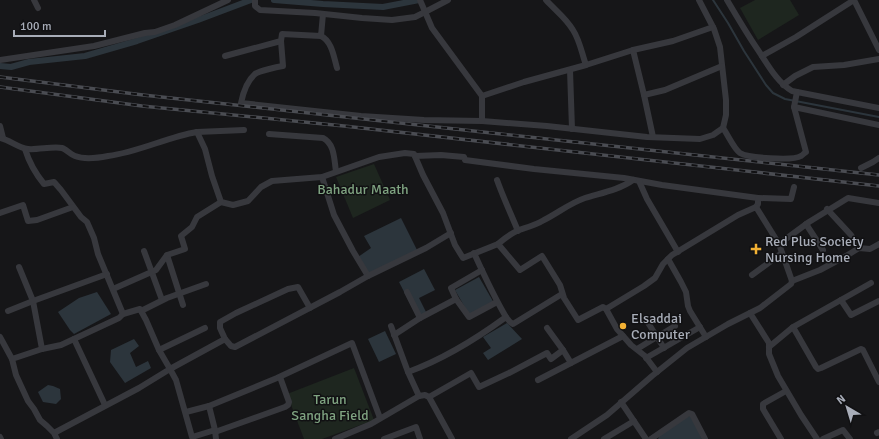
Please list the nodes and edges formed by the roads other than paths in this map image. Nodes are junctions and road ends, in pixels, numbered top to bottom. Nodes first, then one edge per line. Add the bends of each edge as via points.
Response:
1 (34, 0) edge
2 (228, 0) edge
3 (420, 0) edge
4 (448, 0) edge
5 (546, 0) edge
6 (699, 0) edge
7 (727, 0) edge
8 (854, 0) edge
9 (255, 3) edge
10 (38, 8) dead end
11 (424, 10) junction
12 (323, 14) junction
13 (713, 27) junction
14 (321, 36) junction
15 (281, 41) junction
16 (633, 50) junction
17 (879, 50) edge
18 (225, 56) dead end
19 (762, 56) junction
20 (879, 59) edge
21 (0, 60) edge
22 (586, 65) junction
23 (722, 66) junction
24 (337, 68) dead end
25 (570, 70) junction
26 (783, 85) junction
27 (796, 94) junction
28 (644, 95) junction
29 (482, 96) junction
30 (794, 107) junction
31 (879, 108) edge
32 (482, 121) junction
33 (879, 125) edge
34 (0, 126) edge
35 (572, 128) junction
36 (244, 130) dead end
37 (725, 130) junction
38 (197, 132) junction
39 (269, 134) dead end
40 (654, 137) junction
41 (1, 138) edge
42 (25, 148) junction
43 (415, 156) junction
44 (879, 158) edge
45 (860, 168) dead end
46 (336, 171) junction
47 (322, 176) junction
48 (496, 180) dead end
49 (636, 180) junction
50 (794, 187) dead end
51 (857, 191) dead end
52 (758, 198) junction
53 (856, 199) junction
54 (221, 202) junction
55 (879, 203) edge
56 (73, 207) junction
57 (756, 207) junction
58 (828, 209) junction
59 (0, 213) edge
60 (806, 224) junction
61 (518, 231) junction
62 (451, 233) junction
63 (498, 244) junction
64 (780, 244) junction
65 (879, 244) edge
66 (859, 248) junction
67 (823, 250) dead end
68 (144, 251) dead end
69 (678, 252) junction
70 (474, 253) junction
71 (782, 253) junction
72 (167, 255) junction
73 (668, 259) junction
74 (19, 267) dead end
75 (482, 270) junction
76 (152, 272) junction
77 (107, 274) junction
78 (752, 275) dead end
79 (368, 276) junction
80 (792, 281) junction
81 (871, 283) dead end
82 (206, 284) dead end
83 (113, 289) junction
84 (407, 292) dead end
85 (179, 294) junction
86 (562, 294) junction
87 (456, 299) junction
88 (162, 300) junction
89 (841, 300) junction
90 (32, 301) junction
91 (879, 301) edge
92 (497, 302) junction
93 (183, 305) dead end
94 (310, 308) junction
95 (606, 309) junction
96 (8, 311) dead end
97 (141, 311) junction
98 (750, 313) junction
99 (123, 314) junction
100 (506, 317) junction
101 (420, 318) junction
102 (645, 318) dead end
103 (391, 326) dead end
104 (675, 326) dead end
105 (793, 326) junction
106 (700, 327) junction
107 (205, 328) dead end
108 (548, 328) dead end
109 (394, 335) junction
110 (623, 336) junction
111 (0, 337) edge
112 (657, 337) junction
113 (706, 337) junction
114 (74, 339) junction
115 (224, 339) junction
116 (769, 347) junction
117 (664, 348) junction
118 (42, 349) junction
119 (637, 349) junction
120 (159, 350) junction
121 (563, 350) junction
122 (646, 358) junction
123 (12, 359) junction
124 (571, 363) junction
125 (170, 369) junction
126 (876, 370) edge
127 (408, 372) junction
128 (657, 372) junction
129 (280, 377) junction
130 (538, 380) dead end
131 (879, 382) edge
132 (786, 391) junction
133 (419, 396) junction
134 (429, 397) junction
135 (621, 402) junction
136 (105, 405) junction
137 (209, 406) junction
138 (186, 412) junction
139 (380, 418) junction
140 (634, 421) junction
141 (215, 431) junction
142 (581, 432) junction
143 (54, 433) junction
144 (192, 437) junction
145 (57, 439) edge
146 (185, 439) edge
147 (216, 439) edge
148 (335, 439) edge
149 (384, 439) edge
150 (420, 439) edge
151 (452, 439) edge
152 (571, 439) edge
153 (584, 439) edge
154 (604, 439) edge
155 (646, 439) edge
156 (651, 439) edge
157 (706, 439) edge
158 (781, 439) edge
159 (817, 439) edge
160 (824, 439) edge
161 (850, 439) edge

1 - 10 street
2 - 21 street via 155,32 94,46
3 - 11 street
4 - 11 street
5 - 22 street via 573,29
6 - 13 street
7 - 19 street
8 - 17 street
8 - 19 street
9 - 12 street via 260,10
11 - 12 street via 415,17 392,20
11 - 29 street via 432,28
12 - 14 street
13 - 16 street via 673,41
13 - 23 street via 720,47
14 - 15 street via 282,34
14 - 24 street via 330,44
15 - 18 street
15 - 32 street via 283,66 256,74 248,83 241,103 361,116
16 - 22 street
16 - 28 street
19 - 26 street
20 - 26 street via 813,67
22 - 25 street
23 - 28 street via 665,90
23 - 37 street via 726,100
25 - 29 street
25 - 35 street
26 - 27 street
27 - 30 street
27 - 31 street
28 - 40 street
29 - 32 street
30 - 33 street
30 - 37 street via 806,152 801,156 746,156 737,151
32 - 35 street
34 - 41 street
35 - 40 street
36 - 38 street
37 - 40 street via 700,139
38 - 42 street via 110,156 90,158 82,158 62,148
38 - 54 street via 205,149
39 - 46 street via 327,140 332,147
41 - 42 street
42 - 56 street via 36,175 44,184 54,182
43 - 46 street via 405,153
43 - 49 street via 442,154 464,157 465,160
43 - 62 street
44 - 45 street
46 - 47 street
47 - 54 street via 272,181 261,186 248,201 233,205
47 - 79 street via 334,215
48 - 61 street
49 - 52 street
49 - 61 street via 583,199 529,228
49 - 69 street
50 - 52 street via 790,199
51 - 53 street
52 - 57 street
53 - 55 street
53 - 58 street via 848,198
54 - 72 street via 197,217 192,227 181,236 185,249
56 - 59 street via 28,221 23,205
56 - 77 street via 87,222
57 - 64 street
57 - 69 street
58 - 60 street
58 - 66 street via 852,235
60 - 64 street
60 - 67 street
61 - 63 street
62 - 70 street via 455,246 463,258
62 - 79 street
63 - 70 street
63 - 86 street via 520,270 542,256 560,285
64 - 71 street
65 - 66 street via 870,249
66 - 80 street via 820,270
68 - 76 street
69 - 73 street
70 - 75 street
71 - 78 street
71 - 80 street
72 - 76 street
72 - 85 street
73 - 95 street via 655,278
73 - 106 street via 686,292 688,306
74 - 90 street
75 - 87 street via 451,288
75 - 92 street
76 - 83 street
76 - 88 street
77 - 83 street
77 - 90 street
79 - 94 street
80 - 98 street via 760,308
81 - 89 street
82 - 85 street
83 - 99 street
84 - 101 street
85 - 88 street
85 - 93 street
86 - 95 street via 578,320 603,307
86 - 100 street via 513,324
87 - 92 street via 469,317
87 - 101 street
88 - 97 street
89 - 91 street via 851,315
89 - 105 street
90 - 96 street
90 - 118 street
92 - 100 street
94 - 115 street via 235,347
94 - 115 street via 298,287 288,289 220,322
95 - 110 street
97 - 99 street via 140,309
97 - 120 street
98 - 113 street
98 - 116 street
99 - 114 street
100 - 127 street via 460,348
101 - 109 street
102 - 112 street
103 - 109 street
104 - 112 street
105 - 116 street
105 - 126 street via 816,367 821,368 861,349
106 - 113 street
106 - 117 street
107 - 120 street
108 - 121 street
109 - 127 street
110 - 119 street
110 - 124 street
111 - 123 street
112 - 117 street
112 - 119 street
113 - 128 street via 687,348
114 - 118 street
114 - 136 street
115 - 125 street
116 - 132 street via 768,354
117 - 122 street
118 - 123 street
119 - 122 street
120 - 125 street
121 - 124 street
121 - 134 street via 551,359 547,353 480,387 472,373
122 - 128 street
123 - 143 street via 28,401 40,420
124 - 130 street
125 - 136 street
125 - 138 street
126 - 131 street
127 - 133 street
128 - 135 street
129 - 137 street
129 - 139 street via 352,343
129 - 141 street via 289,402 288,406
132 - 158 street via 763,405
132 - 159 street
133 - 134 street
133 - 139 street
134 - 151 street
135 - 140 street
135 - 142 street
136 - 143 street
137 - 138 street
137 - 141 street
138 - 144 street
139 - 148 street
140 - 154 street
140 - 155 street
141 - 144 street
141 - 147 street
142 - 152 street
142 - 153 street
143 - 145 street
144 - 146 street
149 - 150 street via 416,427
156 - 157 street via 689,413
160 - 161 street via 843,430

